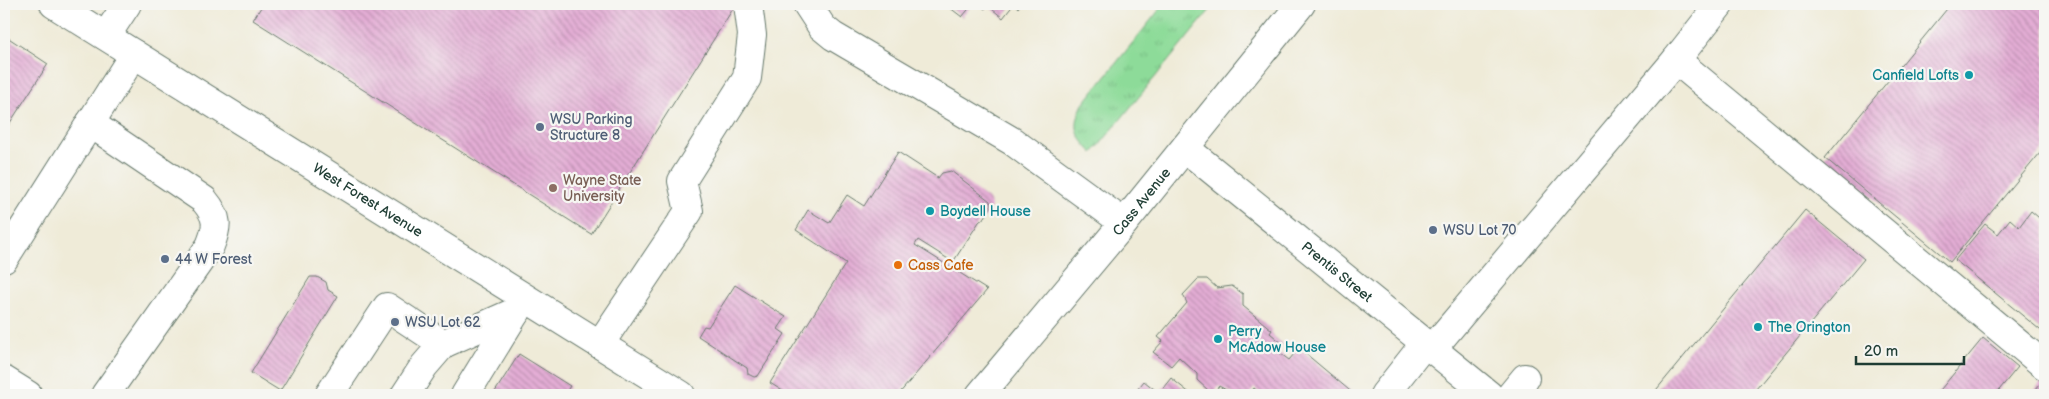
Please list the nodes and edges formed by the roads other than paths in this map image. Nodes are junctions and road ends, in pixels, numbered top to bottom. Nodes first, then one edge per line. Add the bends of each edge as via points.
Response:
1 (54, 4) edge
2 (127, 4) edge
3 (748, 4) edge
4 (807, 4) edge
5 (1301, 4) edge
6 (1720, 4) edge
7 (106, 36) junction
8 (134, 54) junction
9 (1676, 60) junction
10 (90, 123) junction
11 (1185, 148) junction
12 (1124, 223) junction
13 (4, 259) edge
14 (520, 304) junction
15 (443, 344) junction
16 (600, 344) junction
17 (1429, 346) junction
18 (2045, 366) edge
19 (4, 380) edge
20 (28, 395) edge
21 (105, 395) edge
22 (329, 395) edge
23 (404, 395) edge
24 (465, 395) edge
25 (681, 395) edge
26 (980, 395) edge
27 (1384, 395) edge
28 (1489, 395) edge

1 - 7 street, West Forest Avenue
2 - 7 street
3 - 16 street via 752,35 746,78 682,181 690,211
4 - 12 street via 832,36 1012,141
5 - 11 street, Cass Avenue
6 - 9 street
7 - 8 street, West Forest Avenue
8 - 10 street
8 - 14 street, West Forest Avenue
9 - 17 street
9 - 18 street
10 - 13 street
10 - 21 street via 204,200 214,212 217,228 210,246
11 - 12 street, Cass Avenue
11 - 17 street, Prentis Street
12 - 26 street, Cass Avenue
14 - 15 street
14 - 16 street, West Forest Avenue
14 - 24 street
15 - 22 street via 387,307
15 - 23 street
16 - 25 street, West Forest Avenue
17 - 27 street
17 - 28 street, Prentis Street
19 - 20 street

